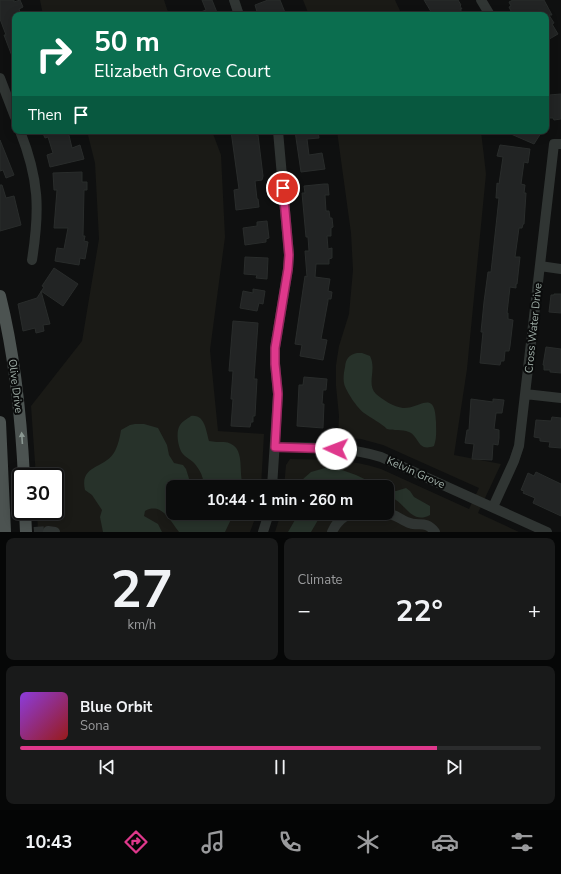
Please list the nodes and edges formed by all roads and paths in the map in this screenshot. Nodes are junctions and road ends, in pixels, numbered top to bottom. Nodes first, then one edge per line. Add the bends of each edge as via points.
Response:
1 (234, 0) edge
2 (482, 0) edge
3 (238, 12) edge
4 (488, 12) edge
5 (0, 78) edge
6 (12, 109) edge
7 (21, 134) edge
8 (278, 134) edge
9 (557, 144) edge
10 (32, 260) dead end
11 (540, 266) junction
12 (561, 269) edge
13 (0, 296) edge
14 (0, 309) edge
15 (8, 330) junction
16 (526, 394) junction
17 (561, 398) edge
18 (0, 422) edge
19 (275, 447) junction
20 (23, 468) edge
21 (273, 480) edge
22 (493, 507) junction
23 (394, 514) edge
24 (25, 520) edge
25 (267, 520) edge
26 (339, 520) edge
27 (5, 532) edge
28 (26, 532) edge
29 (48, 532) edge
30 (55, 532) edge
31 (263, 532) edge
32 (332, 532) edge
33 (435, 532) edge
34 (548, 532) edge

1 - 3 street
2 - 4 street
5 - 6 street
7 - 10 street via 33,170 38,210
8 - 19 street via 289,255 275,348 278,394
9 - 11 street, Cross Water Drive
11 - 12 street
11 - 16 street, Cross Water Drive
13 - 15 main road, Olive Drive
14 - 15 main road
20 -> 15 main road, Olive Drive via 19,402
16 - 17 street
16 - 22 street, Cross Water Drive via 519,446
18 - 27 main road, Olive Drive
19 - 21 street
19 - 22 street, Kelvin Grove via 351,449 366,452
22 - 34 street, Kelvin Grove
23 - 33 street via 412,524 428,525
24 - 28 main road
25 - 31 street
26 - 32 street
29 - 30 street

